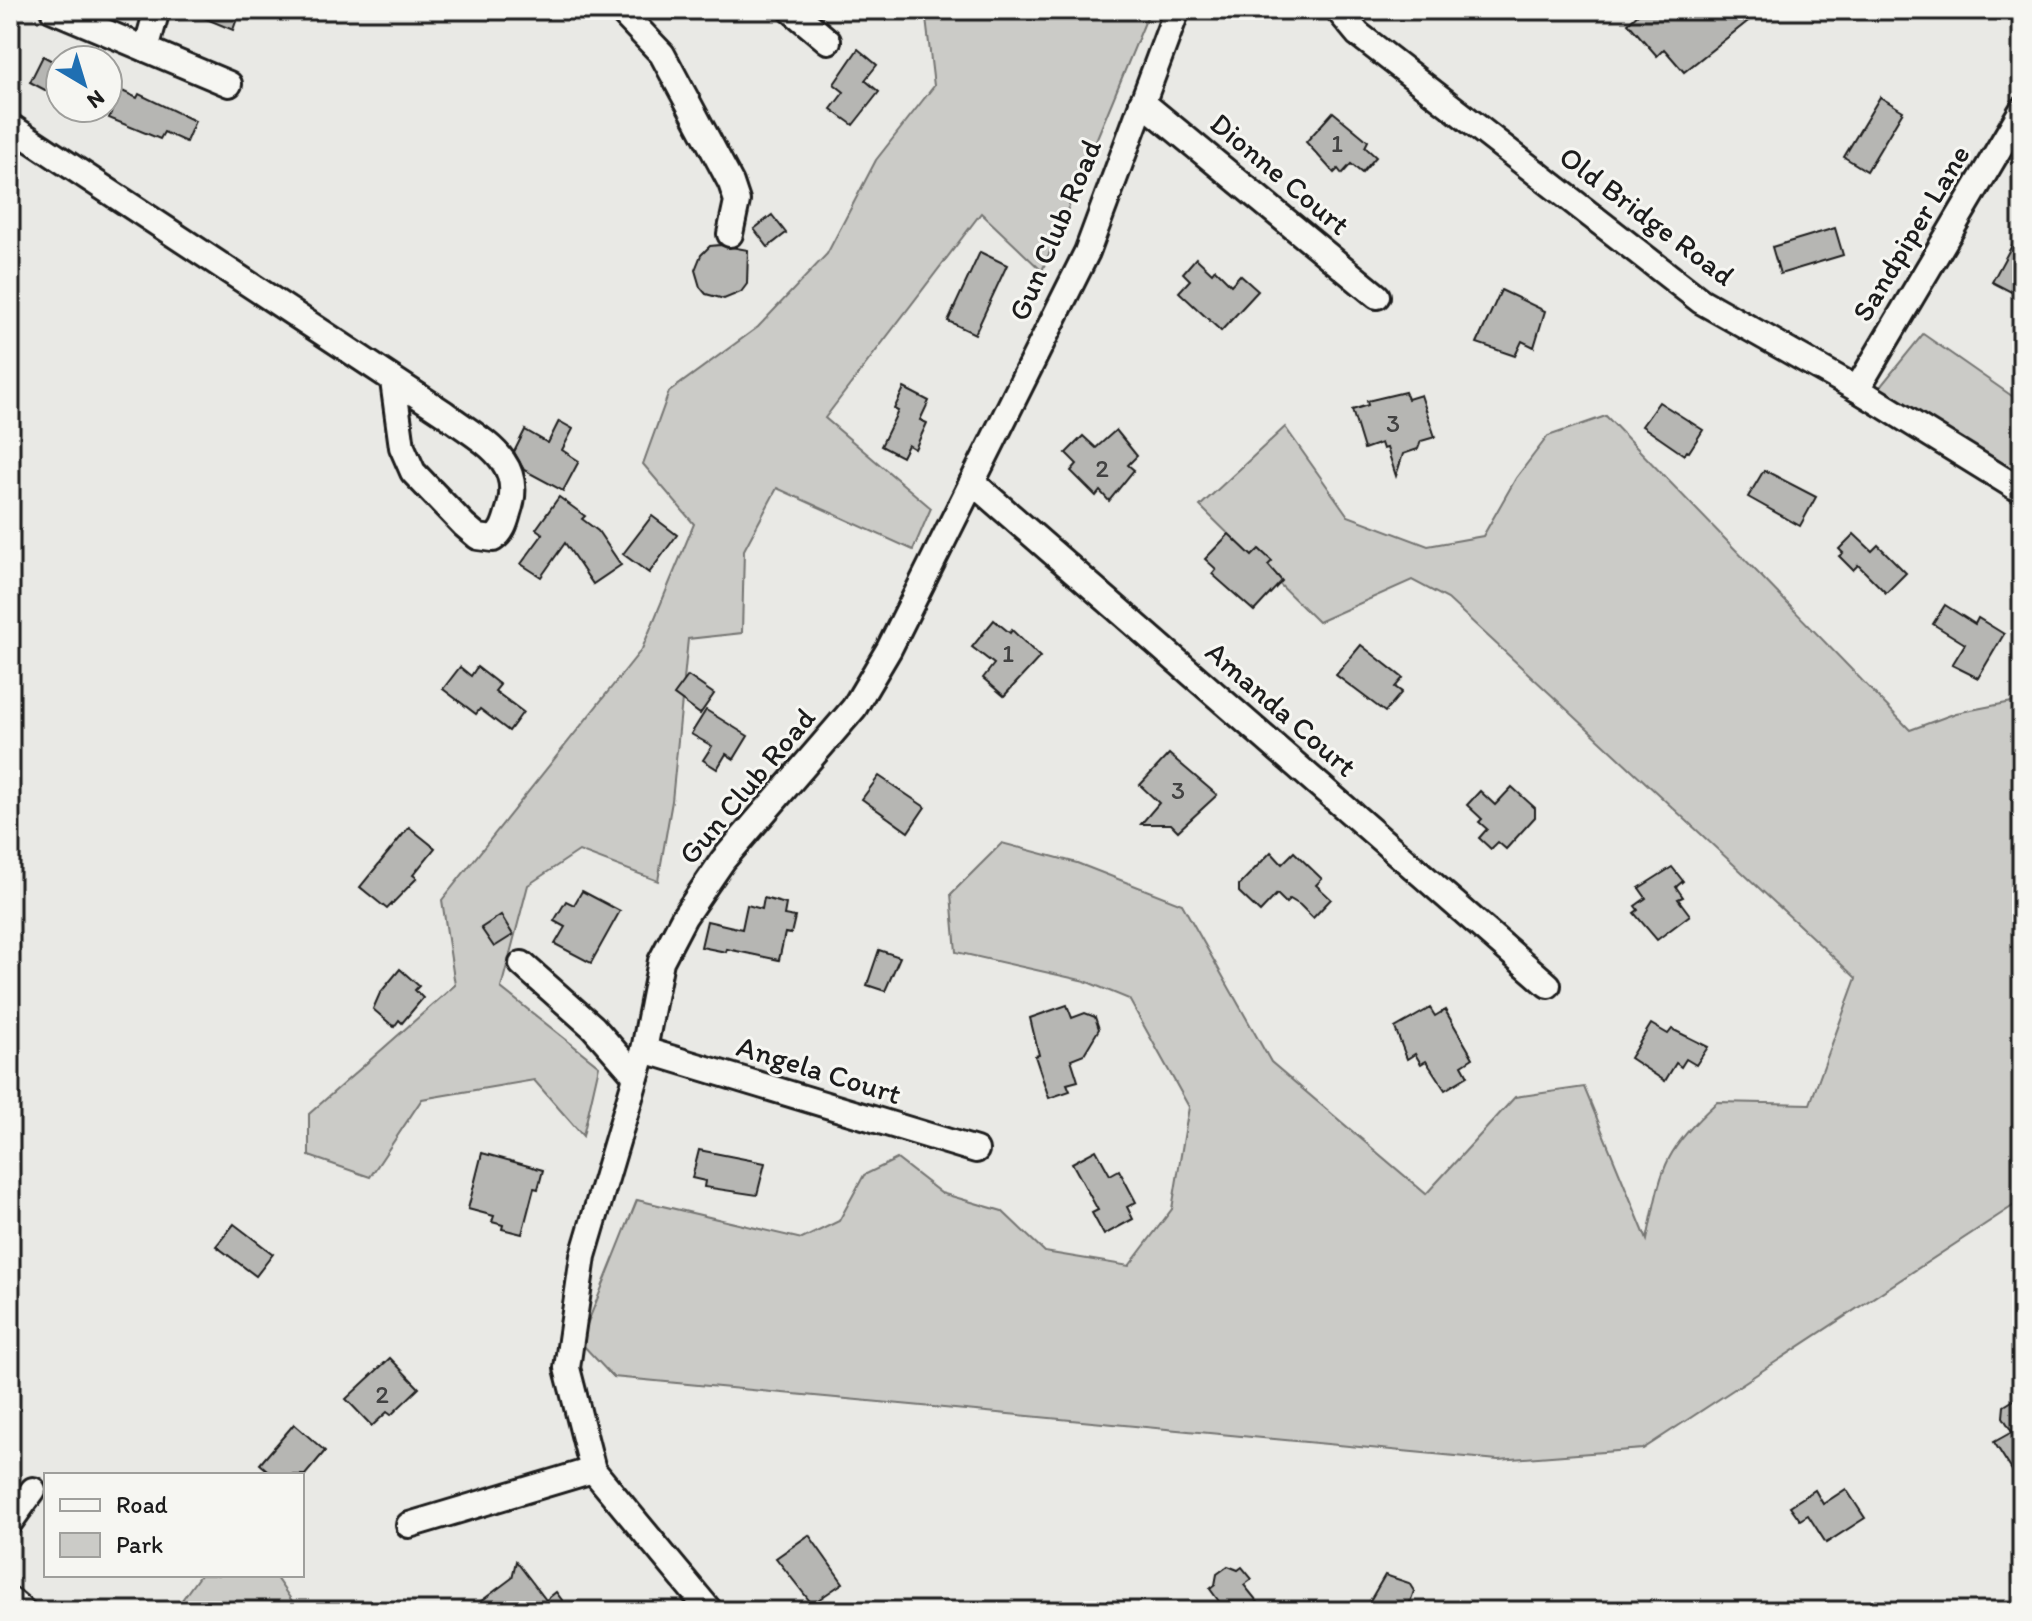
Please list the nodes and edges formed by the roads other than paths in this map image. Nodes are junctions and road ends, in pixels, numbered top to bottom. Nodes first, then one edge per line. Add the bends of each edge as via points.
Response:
1 (53, 10) edge
2 (157, 10) edge
3 (620, 10) edge
4 (791, 10) edge
5 (1177, 10) edge
6 (1338, 10) edge
7 (828, 41) dead end
8 (146, 49) junction
9 (229, 84) dead end
10 (1142, 102) junction
11 (2022, 110) edge
12 (10, 126) edge
13 (730, 234) dead end
14 (1377, 296) dead end
15 (393, 381) junction
16 (1857, 389) junction
17 (972, 482) junction
18 (2022, 491) edge
19 (522, 964) dead end
20 (1548, 985) dead end
21 (644, 1050) junction
22 (636, 1076) junction
23 (976, 1150) dead end
24 (593, 1470) junction
25 (33, 1490) dead end
26 (10, 1522) edge
27 (409, 1525) dead end
28 (10, 1600) edge
29 (23, 1611) edge
30 (710, 1611) edge

1 - 8 street
2 - 8 street
3 - 13 street via 662,54 721,162 737,201
4 - 7 street
5 - 10 street, Gun Club Road
6 - 16 street, Old Bridge Road via 1358,34 1701,301
8 - 9 street
10 - 14 street, Dionne Court
10 - 17 street, Gun Club Road via 1087,252
11 - 16 street, Sandpiper Lane
12 - 15 street
15 - 15 street via 402,447 413,472 478,537 493,539 503,530 514,495 506,465 468,431
16 - 18 street, Old Bridge Road
17 - 20 street, Amanda Court
17 - 21 street, Gun Club Road via 854,708 723,860 684,917 661,961
19 - 22 street via 593,1027
21 - 22 street, Gun Club Road
21 - 23 street, Angela Court
22 - 24 street, Gun Club Road via 583,1256 567,1368
24 - 27 street
24 - 30 street, Gun Club Road
25 - 26 street
28 - 29 street

